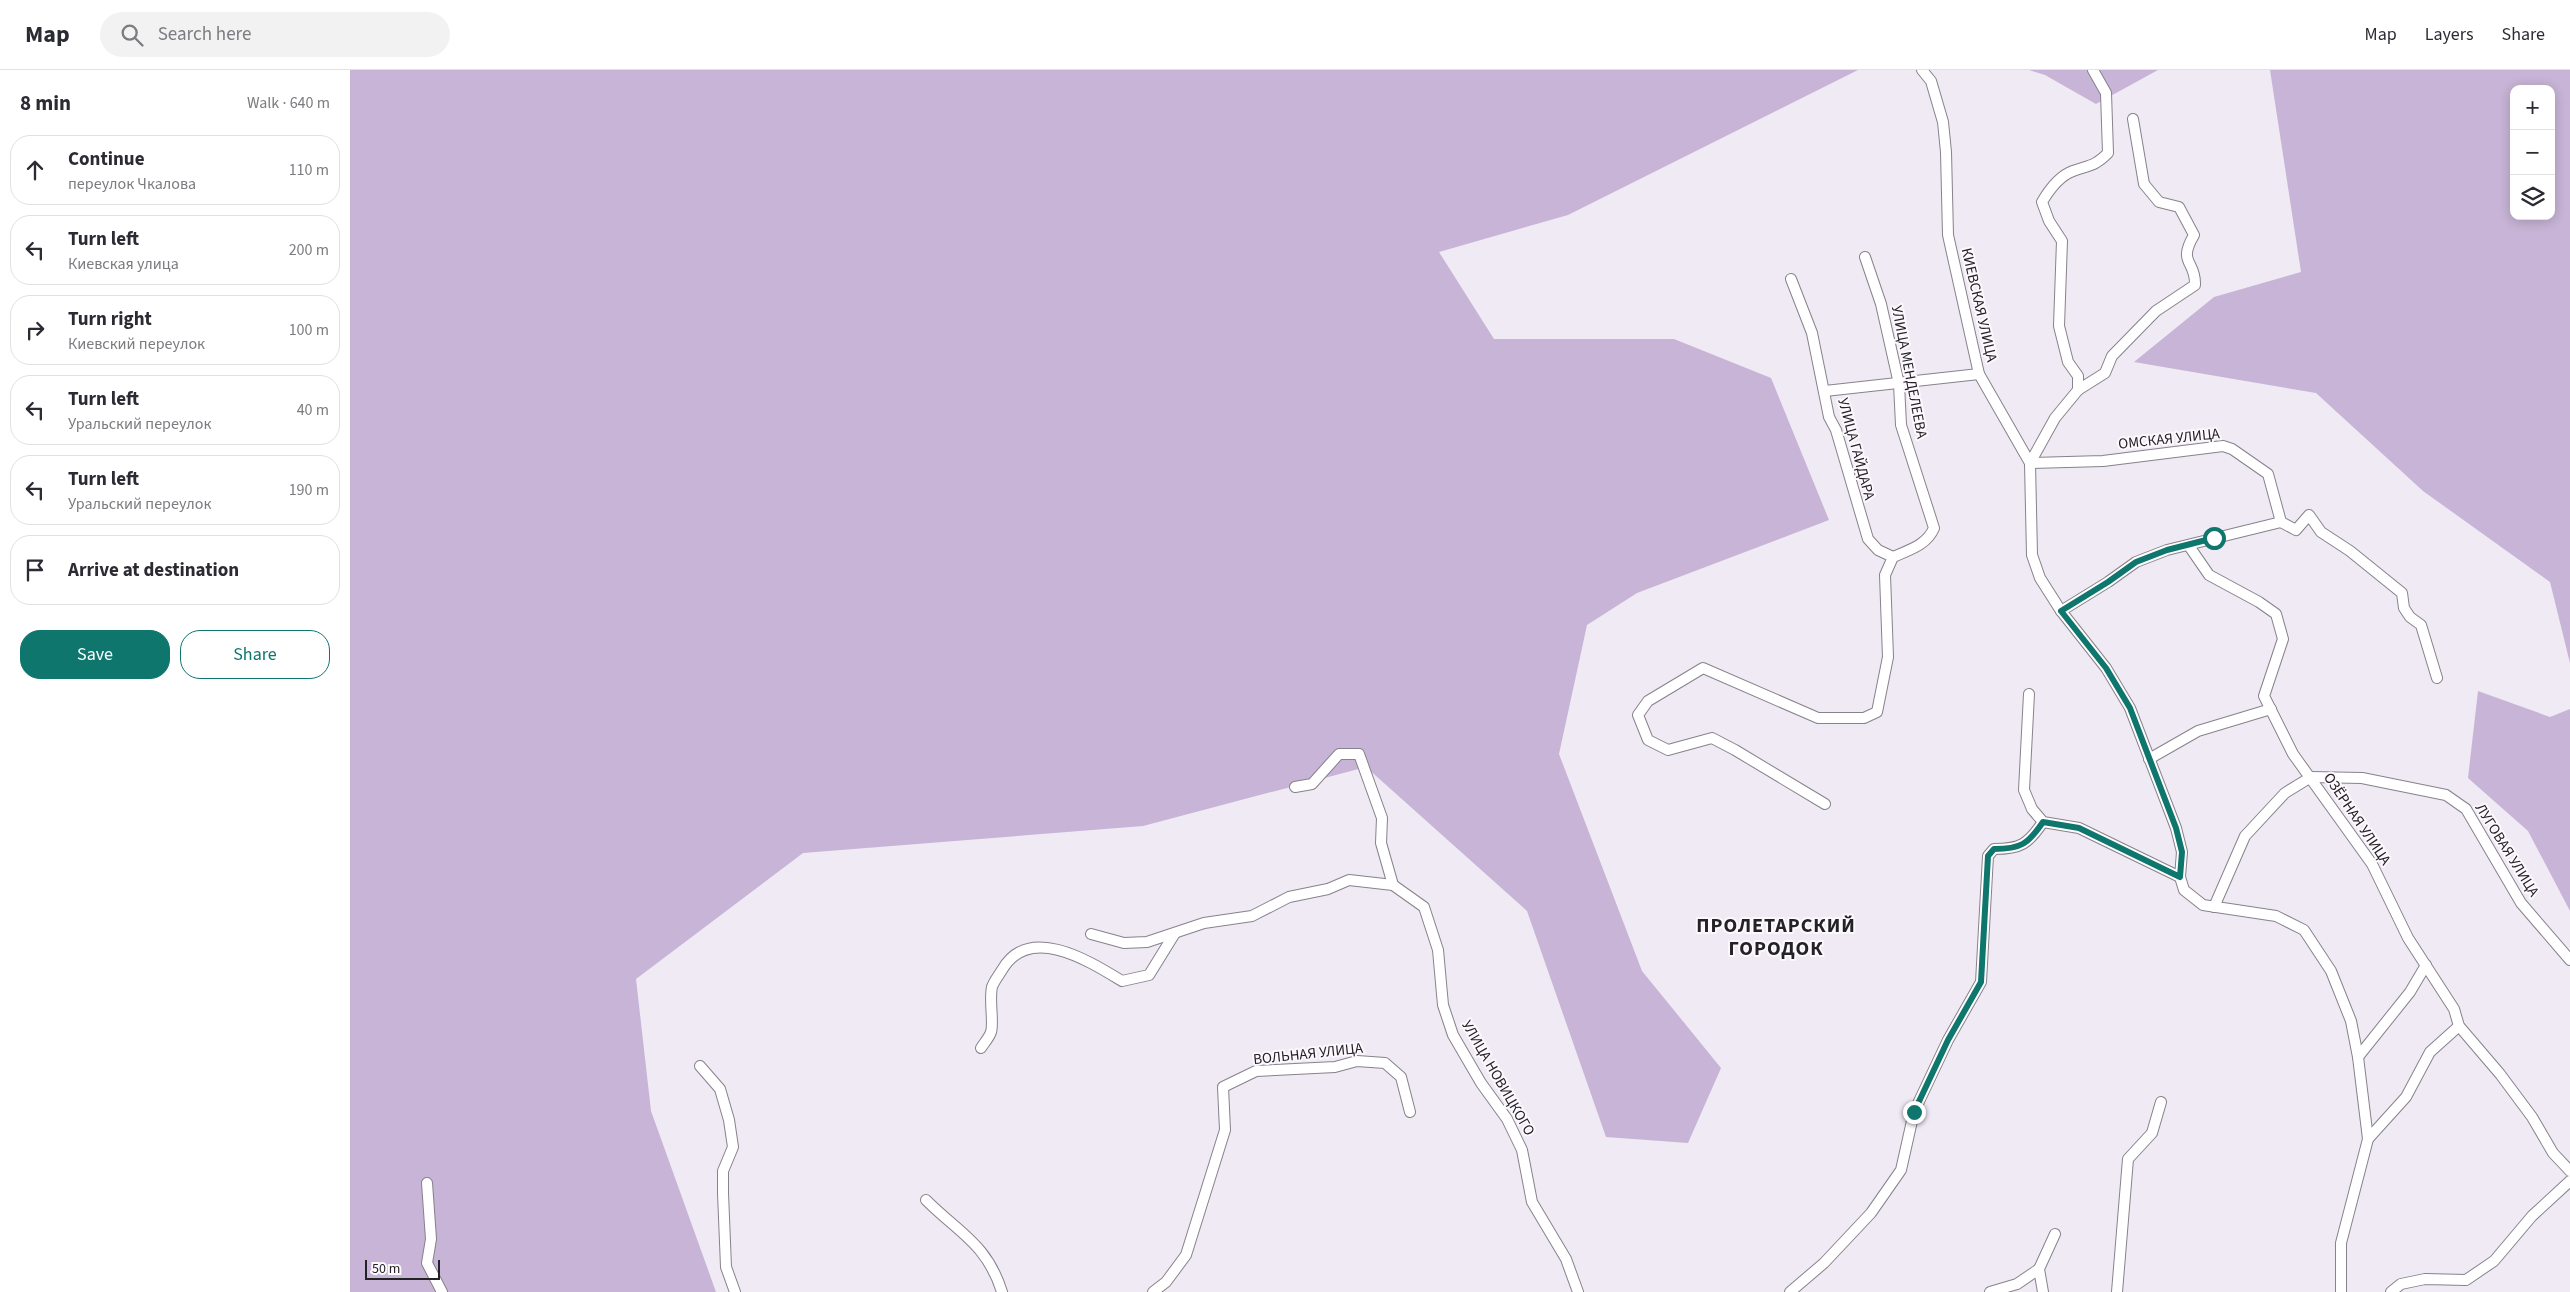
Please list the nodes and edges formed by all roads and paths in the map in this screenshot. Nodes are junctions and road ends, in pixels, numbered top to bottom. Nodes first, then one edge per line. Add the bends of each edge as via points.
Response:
1 (1922, 70) edge
2 (2092, 70) edge
3 (2134, 119) dead end
4 (1865, 257) dead end
5 (1791, 279) dead end
6 (1979, 374) junction
7 (1899, 384) junction
8 (2078, 390) junction
9 (1825, 391) junction
10 (2030, 463) junction
11 (2281, 522) junction
12 (2189, 546) junction
13 (1893, 557) junction
14 (2061, 611) junction
15 (2438, 678) dead end
16 (2029, 694) dead end
17 (2271, 708) junction
18 (2149, 760) junction
19 (2311, 777) junction
20 (1295, 788) dead end
21 (1824, 804) dead end
22 (2043, 822) junction
23 (2180, 877) junction
24 (1393, 885) junction
25 (2214, 907) junction
26 (1175, 933) junction
27 (1091, 934) dead end
28 (2570, 960) edge
29 (2426, 965) junction
30 (2459, 1026) junction
31 (981, 1048) dead end
32 (2358, 1057) junction
33 (700, 1066) dead end
34 (2161, 1102) dead end
35 (1410, 1112) dead end
36 (2368, 1139) junction
37 (2570, 1171) edge
38 (427, 1182) dead end
39 (2570, 1182) edge
40 (926, 1200) dead end
41 (2055, 1234) dead end
42 (2039, 1269) junction
43 (442, 1292) edge
44 (735, 1292) edge
45 (1002, 1292) edge
46 (1153, 1292) edge
47 (1578, 1292) edge
48 (1790, 1292) edge
49 (1990, 1292) edge
50 (2043, 1292) edge
51 (2117, 1292) edge
52 (2341, 1292) edge
53 (2391, 1292) edge

1 - 6 street, КИЕВСКАЯ УЛИЦА via 1931,81 1943,122 1948,235
2 - 8 street via 2106,93 2108,154 2098,163 2072,171 2051,187 2042,202 2062,241 2059,326 2068,362 2078,376
3 - 8 street via 2144,184 2159,202 2179,208 2194,236 2186,249 2186,259 2196,276 2195,285 2156,311 2112,356 2105,373
4 - 7 street, УЛИЦА МЕНДЕЛЕЕВА via 1881,304
5 - 9 street, УЛИЦА ГАЙДАРА via 1812,333
6 - 7 street
6 - 10 street, КИЕВСКАЯ УЛИЦА
7 - 9 street
7 - 13 street, УЛИЦА МЕНДЕЛЕЕВА via 1901,425 1934,528 1931,537 1917,547
8 - 10 street via 2055,418
9 - 13 street, УЛИЦА ГАЙДАРА via 1829,417 1836,430 1868,539 1878,550
10 - 11 street, ОМСКАЯ УЛИЦА via 2103,461 2223,446 2268,474
10 - 14 street, КИЕВСКАЯ УЛИЦА via 2032,555 2040,578
11 - 12 street
11 - 15 street via 2296,530 2309,514 2321,532 2402,593 2404,608 2410,618 2421,625
12 - 14 street via 2167,550 2136,562
12 - 17 street, ОЗЁРНАЯ УЛИЦА via 2209,574 2276,614 2283,639 2264,696
13 - 21 street via 1886,575 1888,656 1877,712 1864,718 1818,718 1703,668 1648,701 1638,715 1648,740 1668,750 1712,738
14 - 18 street, КИЕВСКАЯ УЛИЦА via 2106,668 2130,708
16 - 22 street via 2024,790 2032,809
17 - 18 street via 2198,731
17 - 19 street, ОЗЁРНАЯ УЛИЦА via 2293,754
18 - 23 street, КИЕВСКАЯ УЛИЦА via 2176,828 2182,852
19 - 25 street via 2285,793 2245,836
19 - 28 street, ЛУГОВАЯ УЛИЦА via 2362,778 2446,794 2466,809 2522,902
19 - 29 street, ОЗЁРНАЯ УЛИЦА via 2372,864 2408,938
20 - 24 street via 1312,784 1339,754 1359,754 1382,818 1381,843
22 - 23 street via 2079,828
22 - 48 street via 2031,840 2013,849 1994,849 1988,856 1981,982 1948,1040 1914,1112 1900,1170 1871,1213 1824,1263
23 - 25 street via 2184,890 2203,905
24 - 26 street, УЛИЦА НОВИЦКОГО via 1349,880 1328,889 1289,898 1252,916 1204,923
24 - 47 street, УЛИЦА НОВИЦКОГО via 1424,907 1438,950 1443,1005 1453,1035 1511,1127 1522,1150 1532,1202 1566,1259
25 - 32 street via 2276,916 2304,930 2331,971 2351,1021
26 - 27 street via 1147,942 1124,944
26 - 31 street via 1149,975 1122,981 1087,959 1052,948 1029,948 1008,960 993,985 990,1007 992,1031
29 - 30 street, ОЗЁРНАЯ УЛИЦА via 2454,1008
29 - 32 street via 2410,992
30 - 36 street via 2430,1052 2406,1097
30 - 37 street, ОЗЁРНАЯ УЛИЦА via 2500,1074 2532,1117 2553,1153
32 - 36 street
33 - 44 street via 720,1089 729,1120 733,1147 723,1171 723,1194 726,1267
34 - 51 street via 2152,1133 2128,1159
35 - 46 street, ВОЛЬНАЯ УЛИЦА via 1401,1077 1386,1063 1357,1061 1335,1067 1256,1071 1223,1087 1225,1130 1186,1255 1166,1282
36 - 52 street via 2341,1243
38 - 43 street via 430,1239 427,1263
39 - 53 street via 2532,1216 2494,1261 2466,1280 2425,1279 2401,1284
40 - 45 street via 969,1236 991,1263
41 - 42 street
42 - 49 street via 2017,1284
42 - 50 street

